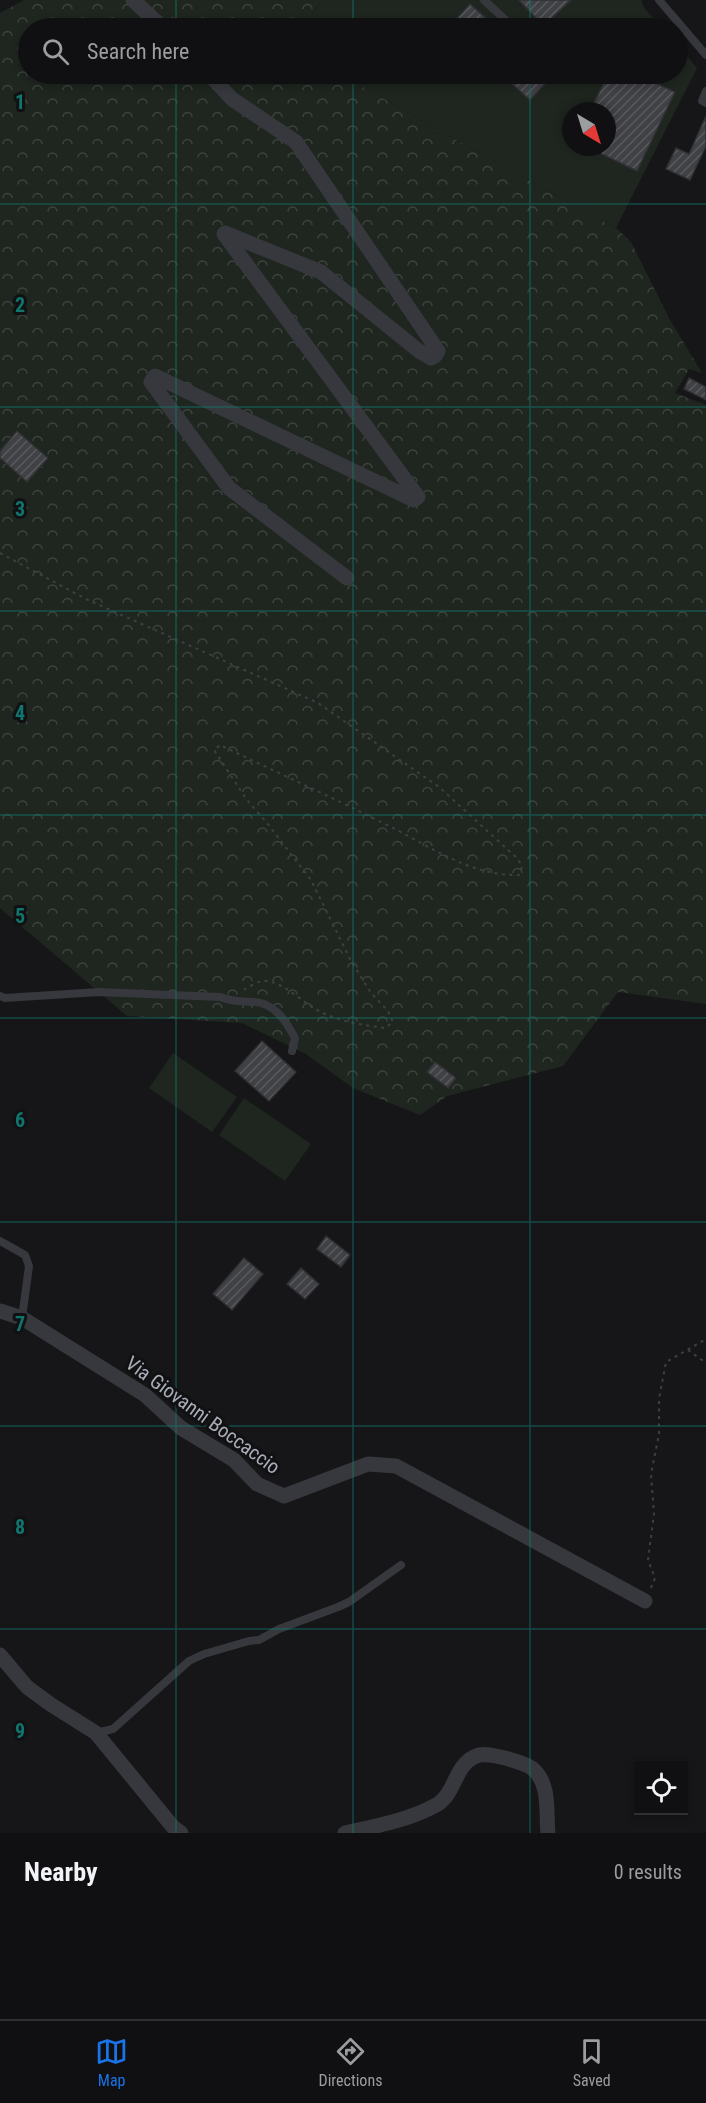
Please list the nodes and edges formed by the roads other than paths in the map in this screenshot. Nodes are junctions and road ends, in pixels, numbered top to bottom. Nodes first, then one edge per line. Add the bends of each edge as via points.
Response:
1 (134, 0) edge
2 (484, 0) edge
3 (658, 0) edge
4 (153, 18) edge
5 (503, 18) edge
6 (674, 18) edge
7 (688, 34) edge
8 (706, 55) edge
9 (218, 84) edge
10 (706, 91) edge
11 (706, 103) edge
12 (347, 578) dead end
13 (0, 996) edge
14 (292, 1050) dead end
15 (0, 1241) edge
16 (0, 1311) edge
17 (22, 1318) junction
18 (401, 1565) dead end
19 (645, 1601) road end
20 (0, 1655) edge
21 (96, 1733) junction
22 (181, 1833) edge
23 (345, 1833) edge
24 (548, 1833) edge

1 - 4 street
2 - 5 lane
3 - 6 lane
7 - 8 lane
9 - 12 street via 232,99 296,142 438,351 431,358 419,351 321,272 224,234 418,497 414,500 154,376 151,382 229,488
10 - 11 lane via 702,100
13 - 14 lane via 99,992 220,996 229,1001 256,1002 268,1005 286,1020 295,1038
15 - 17 lane via 25,1255 29,1266
16 - 17 street, Via Giovanni Boccaccio
17 - 19 street, Via Giovanni Boccaccio via 145,1395 181,1428 234,1460 257,1484 284,1496 368,1464 396,1466
18 - 21 lane via 338,1607 259,1640 189,1661 113,1729
20 - 21 street via 27,1687
21 - 22 street
23 - 24 street via 398,1820 438,1804 474,1756 493,1755 535,1770 545,1788

